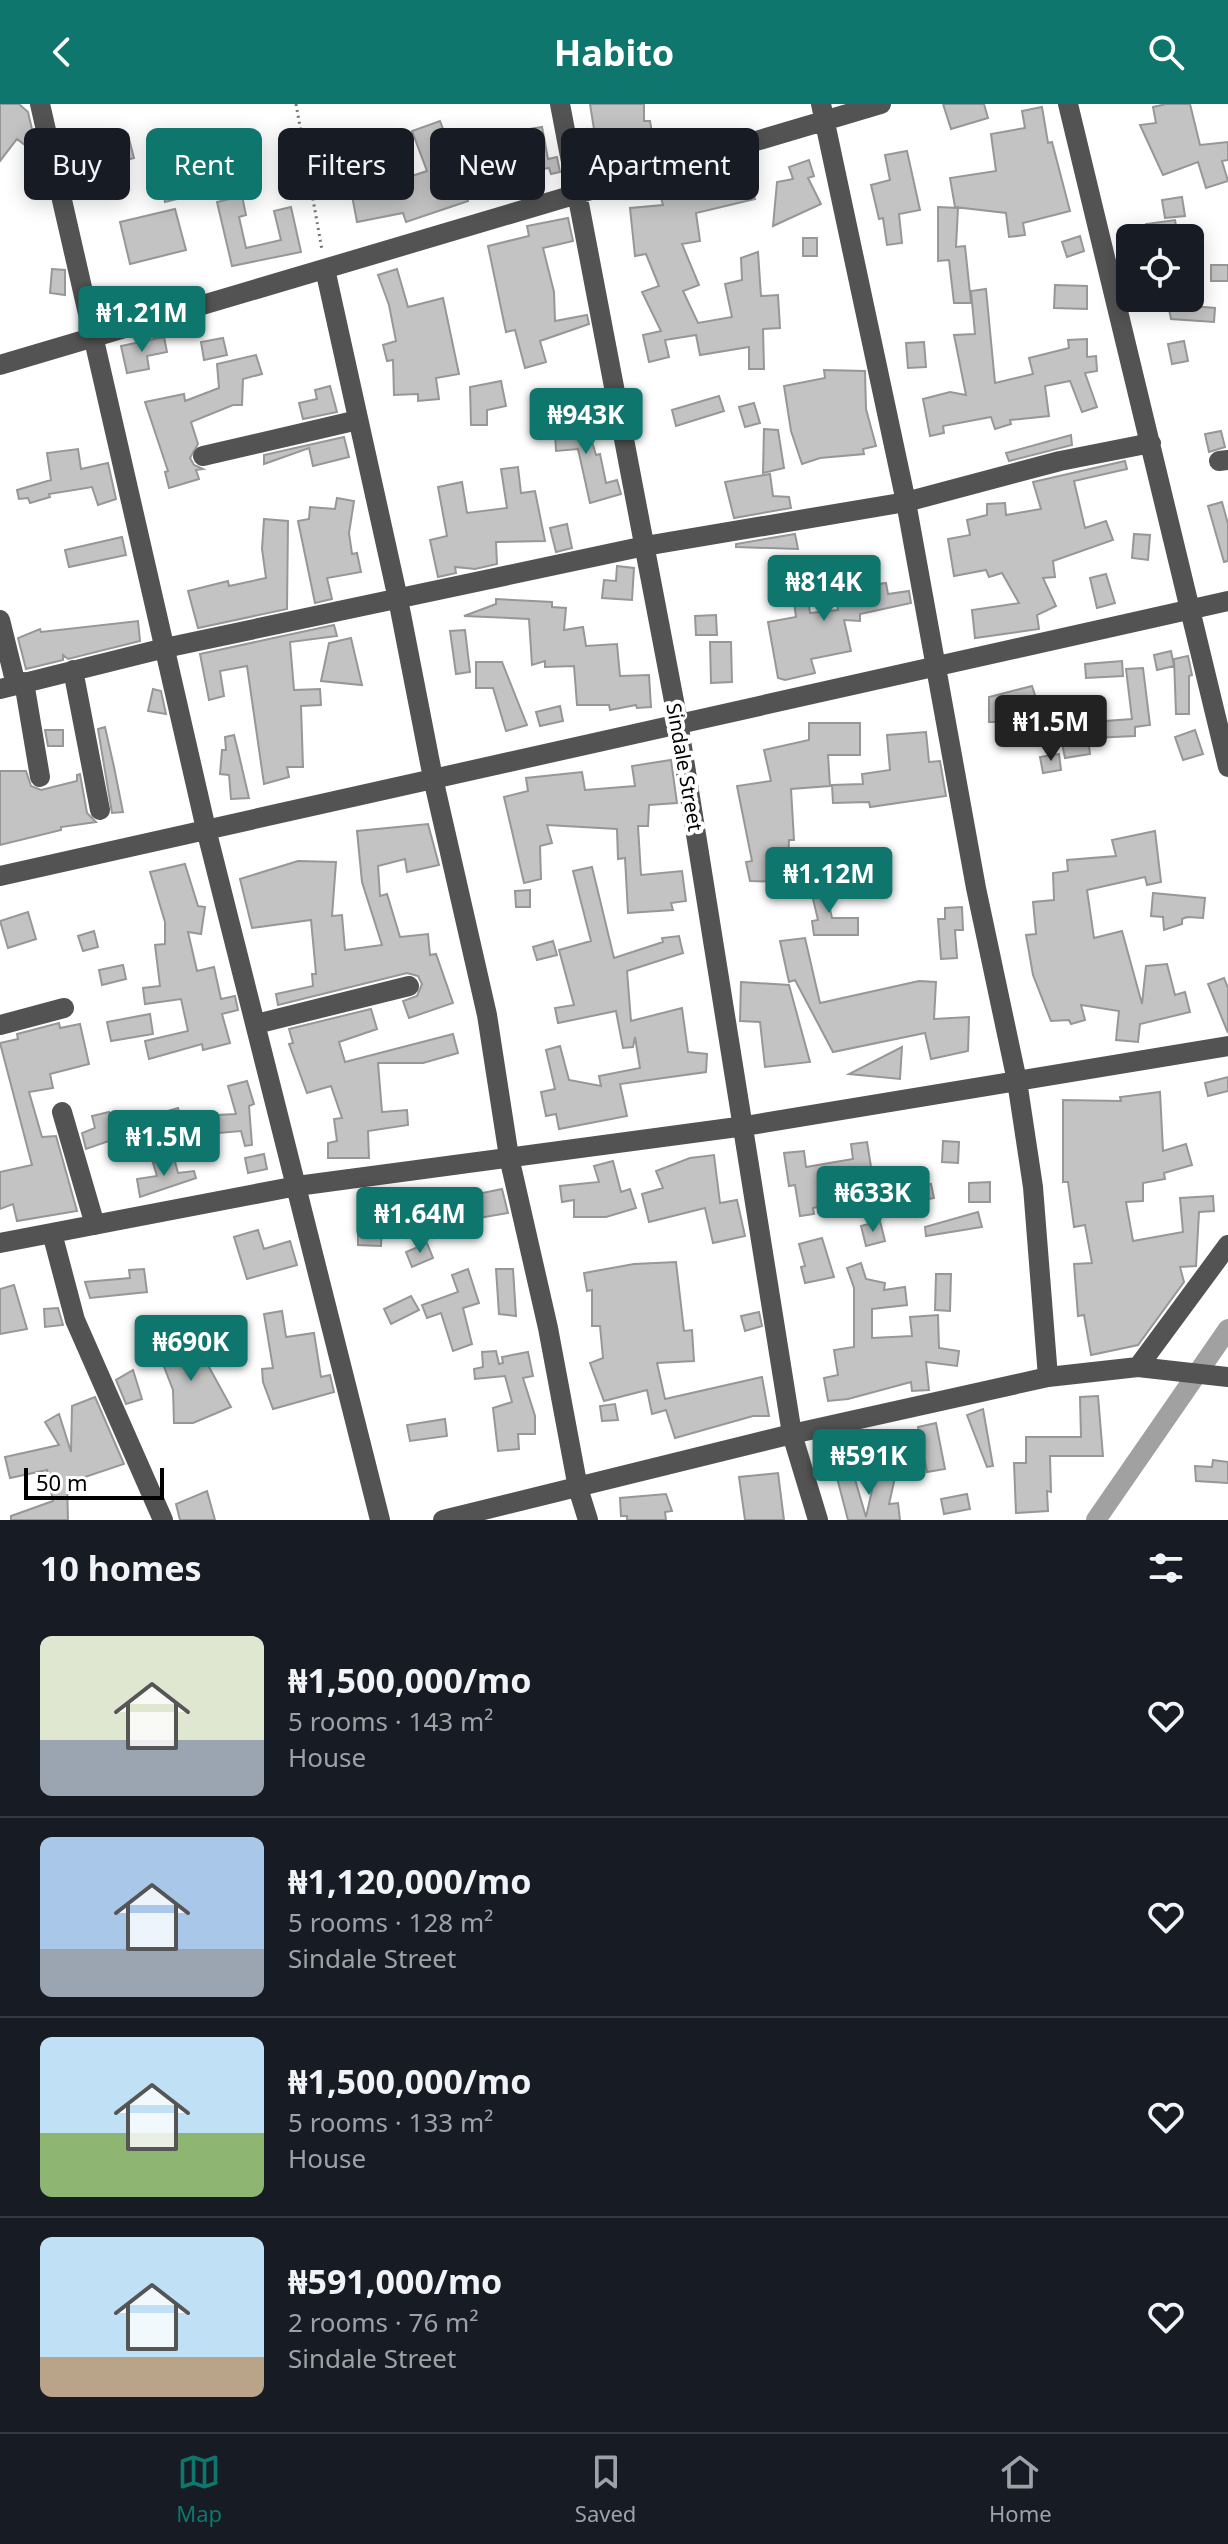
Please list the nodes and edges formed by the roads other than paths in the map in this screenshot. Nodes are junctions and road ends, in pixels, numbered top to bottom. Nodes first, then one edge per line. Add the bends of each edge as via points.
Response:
1 (40, 104) edge
2 (560, 104) edge
3 (881, 104) edge
4 (1068, 104) edge
5 (823, 112) edge
6 (565, 128) edge
7 (759, 134) edge
8 (561, 200) edge
9 (581, 200) edge
10 (325, 269) junction
11 (93, 337) junction
12 (0, 365) edge
13 (358, 420) junction
14 (1151, 443) junction
15 (203, 456) dead end
16 (906, 502) junction
17 (645, 546) junction
18 (398, 599) junction
19 (1228, 601) edge
20 (1190, 606) junction
21 (0, 620) edge
22 (165, 648) junction
23 (935, 664) junction
24 (73, 670) junction
25 (13, 685) edge
26 (678, 722) junction
27 (1228, 767) edge
28 (40, 777) dead end
29 (433, 778) junction
30 (100, 810) dead end
31 (206, 829) junction
32 (0, 876) edge
33 (409, 986) dead end
34 (64, 1008) dead end
35 (256, 1024) junction
36 (0, 1025) edge
37 (1228, 1046) edge
38 (1017, 1081) junction
39 (62, 1112) dead end
40 (745, 1126) junction
41 (509, 1157) junction
42 (297, 1186) junction
43 (95, 1225) junction
44 (52, 1233) junction
45 (0, 1243) edge
46 (1228, 1245) edge
47 (1138, 1367) junction
48 (1048, 1377) junction
49 (1227, 1377) edge
50 (792, 1434) junction
51 (578, 1488) junction
52 (163, 1520) edge
53 (380, 1520) edge
54 (443, 1520) edge
55 (588, 1520) edge
56 (818, 1520) edge

1 - 11 street
2 - 6 street, Sindale Street
3 - 5 street
4 - 14 street
5 - 7 street
5 - 16 street
8 - 10 street
9 - 17 street, Sindale Street
10 - 11 street
10 - 13 street
11 - 12 street
11 - 22 street
13 - 15 street
13 - 18 street
14 - 16 street
14 - 20 street
16 - 17 street
16 - 23 street
17 - 18 street
17 - 26 street, Sindale Street
18 - 22 street
18 - 29 street
19 - 20 street
20 - 23 street
20 - 27 street
21 - 25 street
22 - 24 street
22 - 31 street
23 - 26 street
23 - 38 street
24 - 25 street
24 - 30 street
25 - 28 street
26 - 29 street
26 - 40 street, Sindale Street
29 - 31 street
29 - 41 street via 487,1015
31 - 32 street
31 - 35 street
33 - 35 street
34 - 36 street
35 - 42 street
37 - 38 street
38 - 40 street
38 - 48 street via 1033,1187
39 - 43 street
40 - 41 street
40 - 50 street, Sindale Street
41 - 42 street
41 - 51 street
42 - 43 street
42 - 53 street
43 - 44 street
44 - 45 street
44 - 52 street via 75,1320
46 - 47 street
47 - 48 street
47 - 49 street
48 - 50 street
50 - 51 street
50 - 56 street, Sindale Street
51 - 54 street
51 - 55 street

